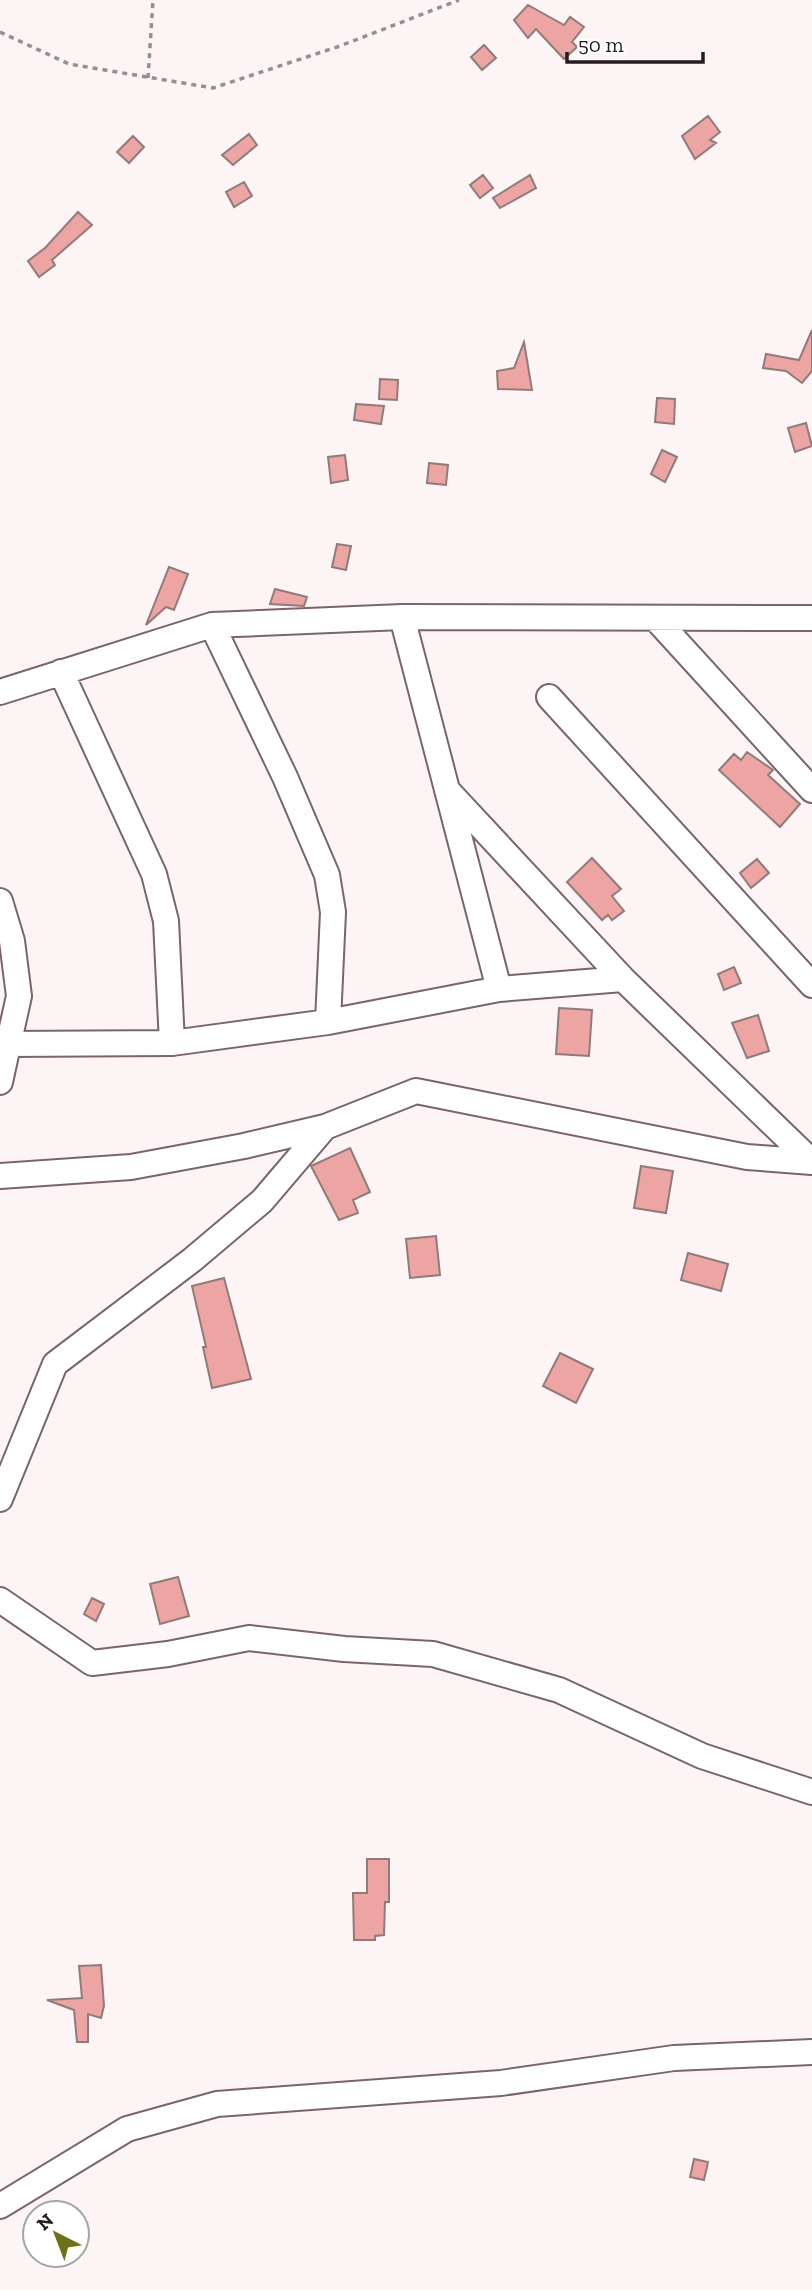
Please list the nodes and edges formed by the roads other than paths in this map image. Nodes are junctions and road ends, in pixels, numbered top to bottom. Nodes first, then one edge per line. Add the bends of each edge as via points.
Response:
1 (401, 617) junction
2 (655, 618) junction
3 (812, 618) edge
4 (212, 625) junction
5 (61, 672) junction
6 (0, 692) edge
7 (549, 697) dead end
8 (447, 790) junction
9 (812, 790) edge
10 (0, 901) edge
11 (623, 979) junction
12 (812, 985) edge
13 (499, 989) junction
14 (328, 1022) junction
15 (172, 1043) junction
16 (7, 1044) junction
17 (0, 1082) edge
18 (325, 1127) junction
19 (812, 1162) edge
20 (0, 1176) edge
21 (0, 1499) edge
22 (0, 1600) edge
23 (812, 1791) edge
24 (812, 2052) edge
25 (0, 2206) edge

1 - 2 street
1 - 4 street
1 - 8 street
2 - 3 street
2 - 9 street
4 - 5 street
4 - 14 street via 327,875 333,912
5 - 6 street
5 - 15 street via 154,874 166,921
7 - 12 street
8 - 11 street
8 - 13 street
10 - 16 street via 12,941 19,996
11 - 13 street
11 - 19 street
13 - 14 street
14 - 15 street
15 - 16 street
16 - 17 street
18 - 19 street via 416,1091 747,1157
18 - 20 street via 131,1167
18 - 21 street via 262,1201 55,1364
22 - 23 street via 92,1663 249,1638 433,1654 559,1690 702,1756
24 - 25 street via 674,2058 501,2083 217,2104 127,2129

